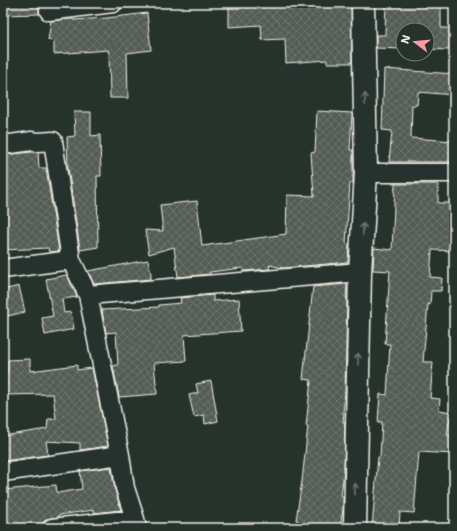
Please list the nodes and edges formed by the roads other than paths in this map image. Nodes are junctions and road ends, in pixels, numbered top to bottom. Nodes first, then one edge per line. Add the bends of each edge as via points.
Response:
1 (113, 3) edge
2 (363, 3) edge
3 (49, 11) dead end
4 (3, 145) edge
5 (366, 173) junction
6 (454, 173) edge
7 (71, 260) junction
8 (3, 269) edge
9 (360, 272) junction
10 (88, 295) junction
11 (120, 455) junction
12 (3, 472) edge
13 (136, 524) edge
14 (52, 528) edge
15 (355, 528) edge

1 - 3 street
5 -> 2 street
4 - 7 street via 53,141
5 - 6 street
9 -> 5 street
7 - 8 street
7 - 10 street
9 - 10 street
15 -> 9 street
10 - 11 street
11 - 12 street
11 - 13 street via 124,488
13 - 14 street

